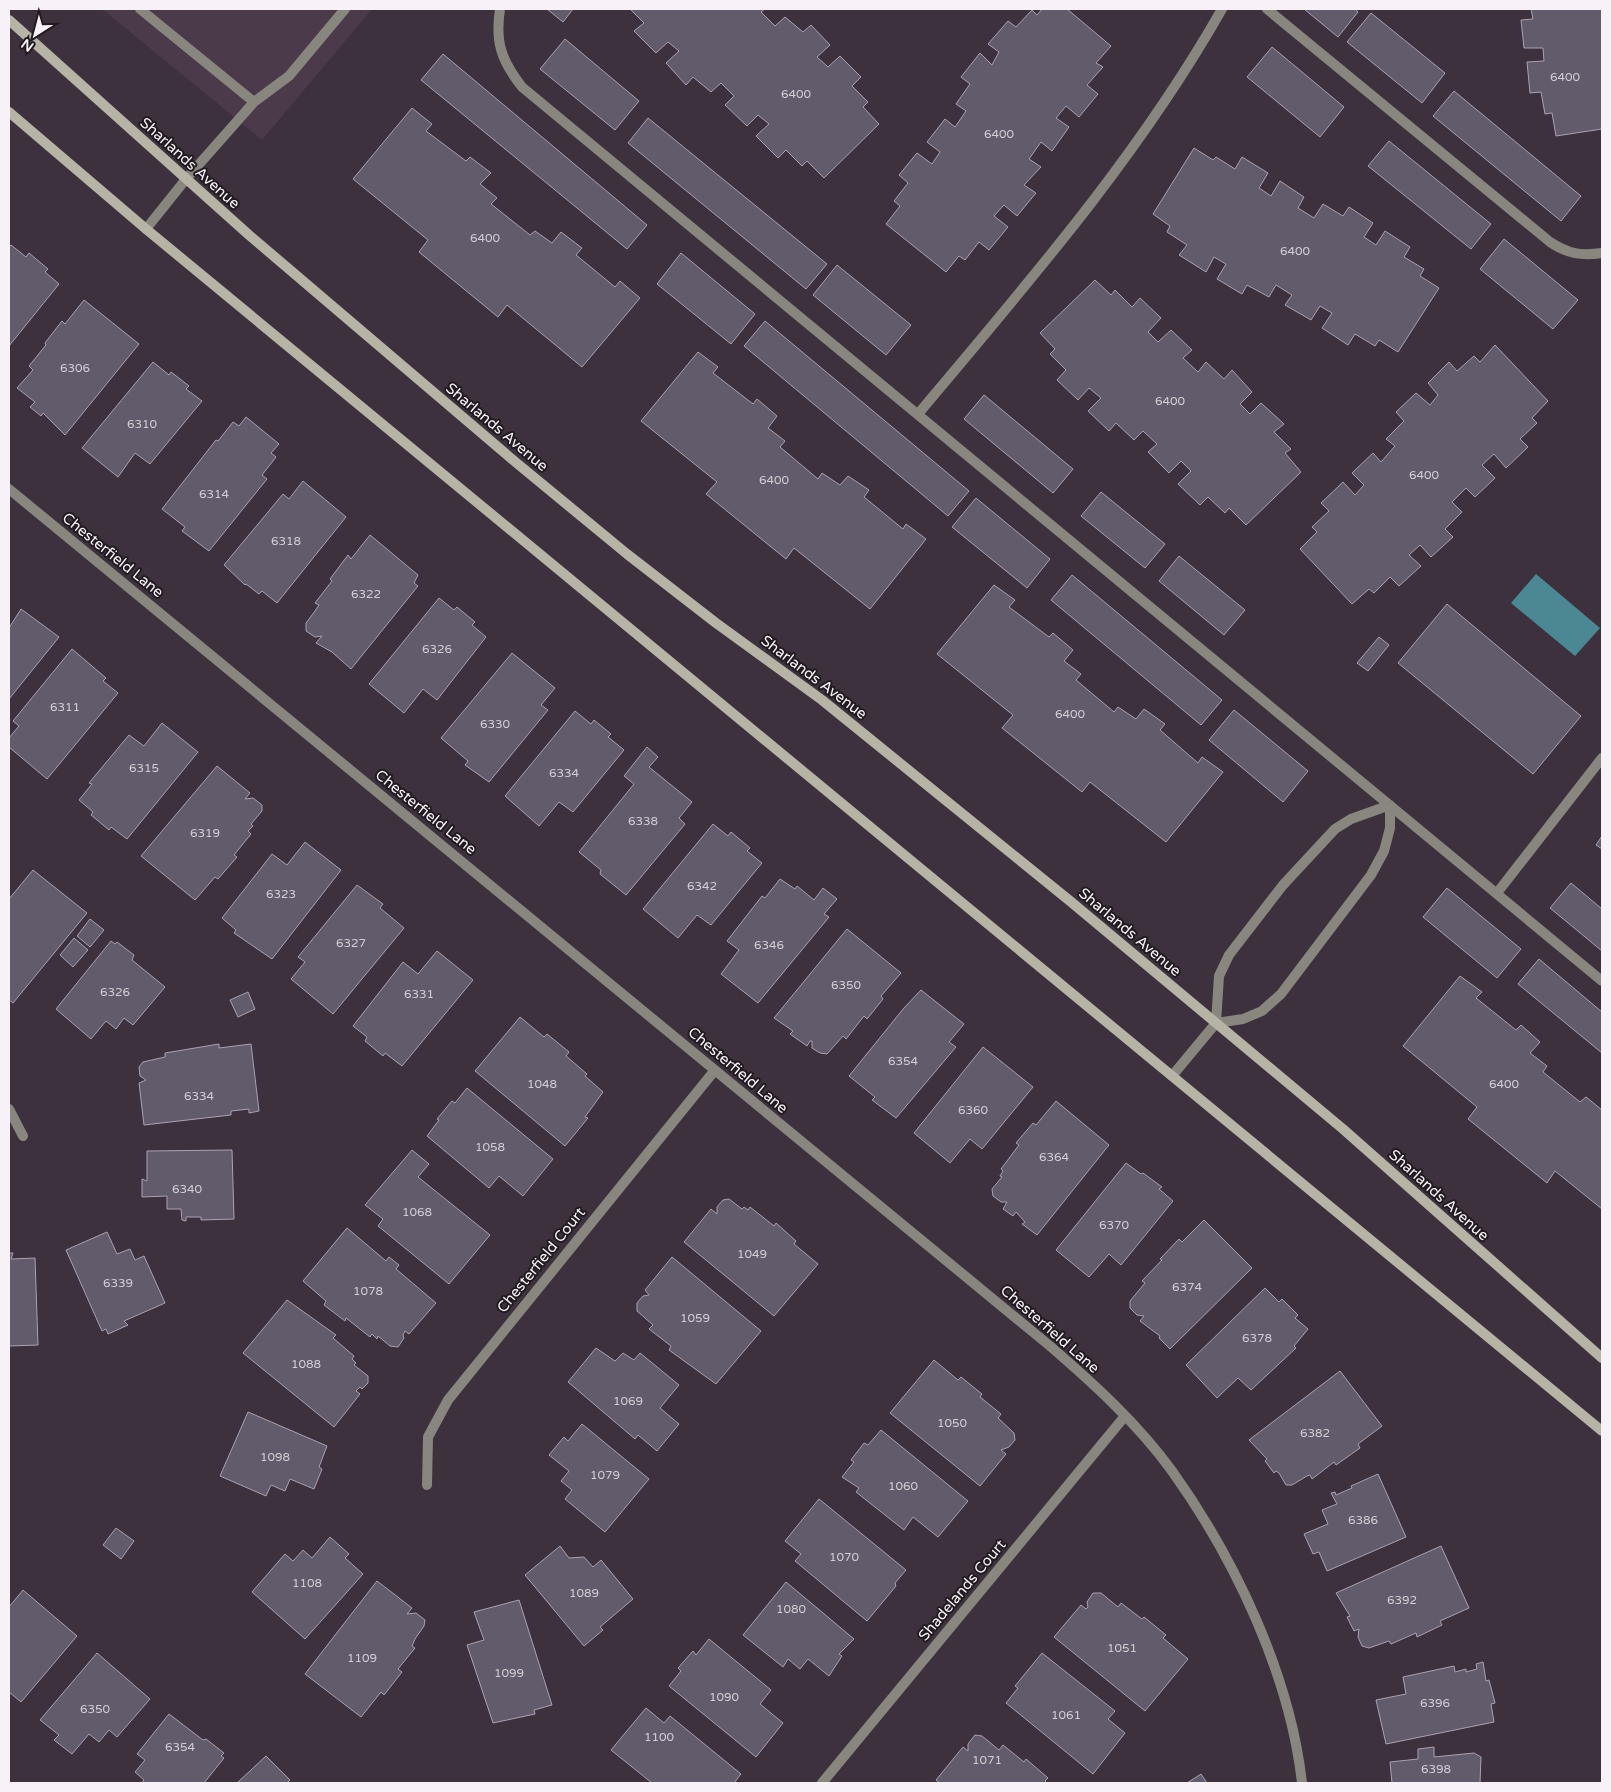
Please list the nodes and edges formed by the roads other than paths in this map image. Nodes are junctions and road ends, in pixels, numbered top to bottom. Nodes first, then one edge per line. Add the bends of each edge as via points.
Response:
1 (140, 9) edge
2 (345, 9) edge
3 (500, 9) edge
4 (1222, 9) edge
5 (1267, 9) edge
6 (9, 20) edge
7 (254, 102) junction
8 (9, 112) edge
9 (186, 179) junction
10 (146, 229) junction
11 (1602, 254) edge
12 (918, 414) junction
13 (9, 488) edge
14 (1602, 758) edge
15 (1390, 805) junction
16 (1497, 893) junction
17 (1602, 980) edge
18 (1216, 1022) junction
19 (715, 1070) junction
20 (1172, 1076) junction
21 (9, 1109) edge
22 (23, 1136) dead end
23 (1602, 1358) edge
24 (1125, 1416) junction
25 (1602, 1430) edge
26 (427, 1485) dead end
27 (822, 1783) edge
28 (1302, 1783) edge

1 - 7 street
2 - 7 street via 289,76
3 - 12 street via 500,51 522,87
4 - 12 street via 1169,98 1101,192
5 - 11 street via 1550,242 1565,252 1585,256
6 - 9 main road, Sharlands Avenue
7 - 9 street
8 - 10 main road
9 - 10 street
9 - 18 main road, Sharlands Avenue via 383,351 627,554 822,700
10 - 20 main road
12 - 15 street
13 - 19 street, Chesterfield Lane
14 - 16 street
15 - 16 street
15 - 18 street via 1335,828 1283,885 1229,955 1220,976
15 - 18 street via 1390,828 1384,851 1371,875 1281,994 1262,1012 1243,1019
16 - 17 street
18 - 20 street
18 - 23 main road, Sharlands Avenue via 1365,1148
19 - 24 street, Chesterfield Lane via 1057,1352
19 - 26 street, Chesterfield Court via 448,1400 428,1437
20 - 25 main road
21 - 22 street
24 - 27 street, Shadelands Court
24 - 28 street, Chesterfield Lane via 1171,1470 1214,1534 1251,1606 1280,1685

